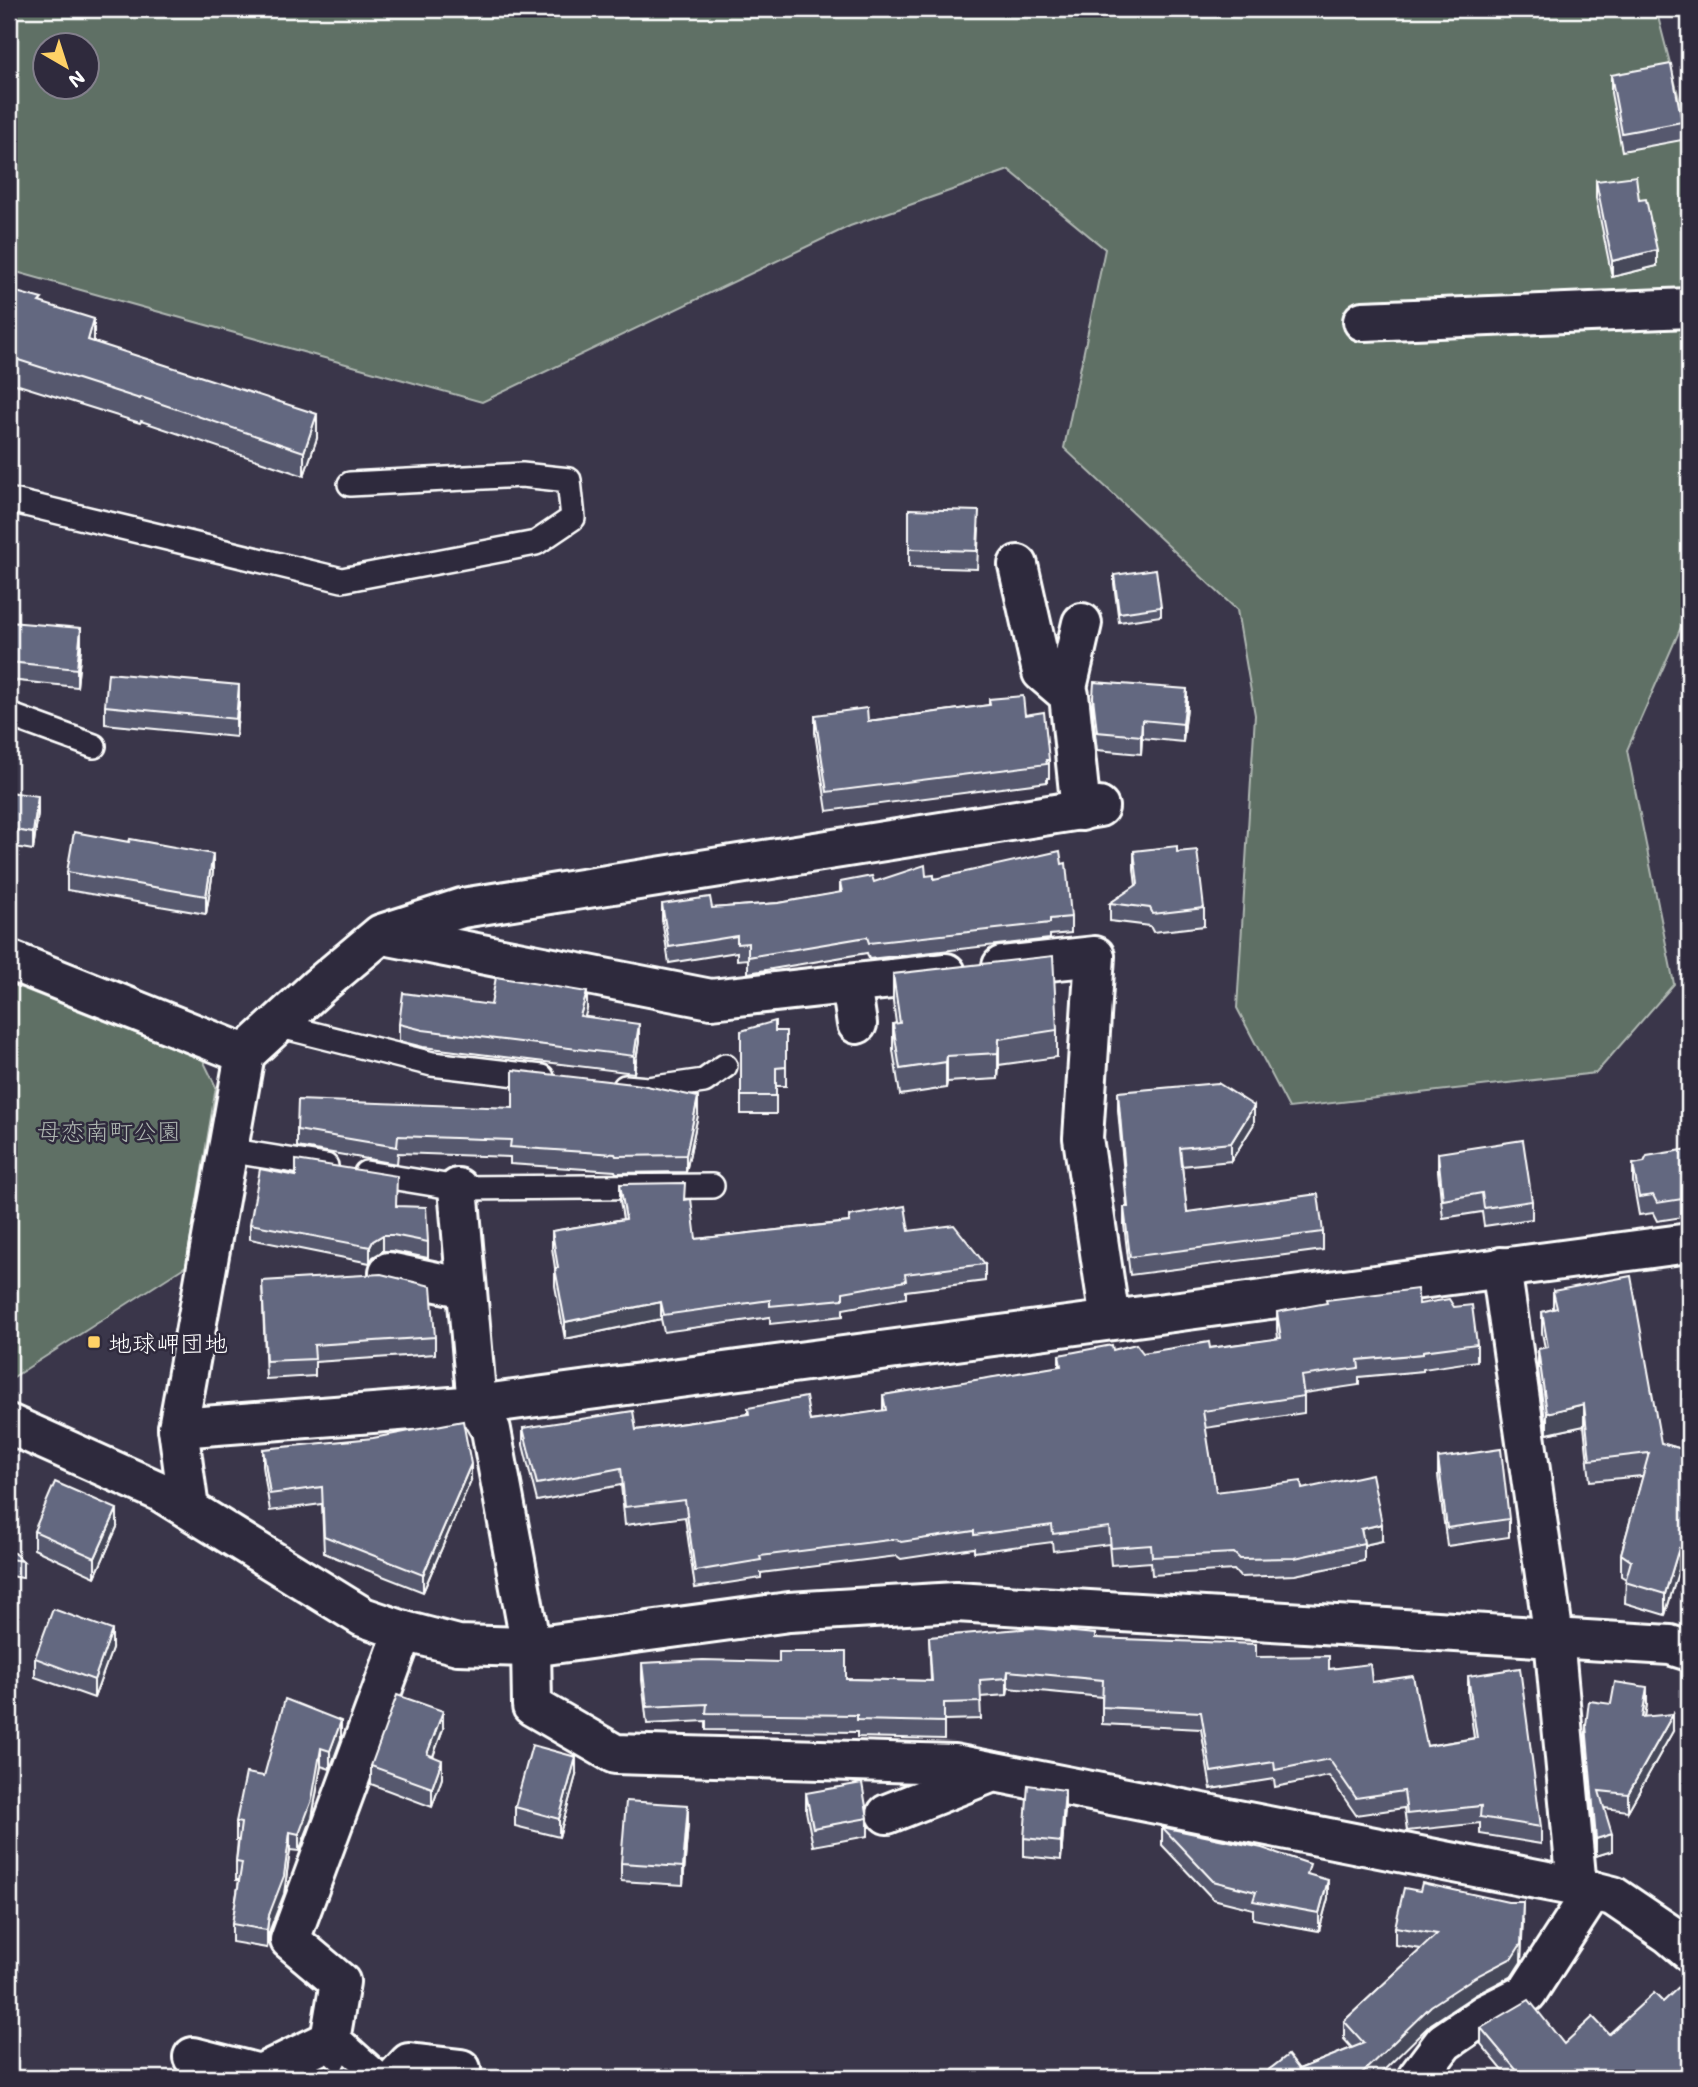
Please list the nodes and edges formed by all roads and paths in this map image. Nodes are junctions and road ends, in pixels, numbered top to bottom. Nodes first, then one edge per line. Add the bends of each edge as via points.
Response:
1 (1689, 308) edge
2 (1363, 321) dead end
3 (350, 484) dead end
4 (9, 500) edge
5 (1018, 565) dead end
6 (1082, 622) dead end
7 (1066, 692) junction
8 (9, 715) edge
9 (94, 746) dead end
10 (381, 934) junction
11 (9, 960) edge
12 (851, 984) junction
13 (857, 1024) dead end
14 (277, 1025) junction
15 (245, 1054) junction
16 (725, 1066) dead end
17 (567, 1080) edge
18 (607, 1084) edge
19 (227, 1150) junction
20 (712, 1186) dead end
21 (458, 1188) junction
22 (1689, 1243) edge
23 (1500, 1268) junction
24 (389, 1272) dead end
25 (466, 1288) junction
26 (1110, 1320) junction
27 (477, 1405) junction
28 (9, 1424) edge
29 (178, 1428) junction
30 (190, 1509) junction
31 (404, 1631) junction
32 (1554, 1638) junction
33 (531, 1647) junction
34 (1689, 1651) edge
35 (993, 1772) junction
36 (887, 1814) dead end
37 (1585, 1889) junction
38 (1689, 1951) edge
39 (330, 2040) junction
40 (193, 2057) dead end
41 (461, 2069) dead end
42 (372, 2078) edge
43 (395, 2078) edge
44 (1417, 2078) edge

1 - 2 street
3 - 4 lane via 523,475 569,480 573,518 536,543 342,580
5 - 7 street via 1042,672
6 - 7 street
7 - 10 street via 1090,809 462,908
8 - 9 lane
10 - 12 street via 711,999
10 - 14 street
11 - 15 street
12 - 13 street
12 - 26 street via 1095,956 1083,1138
14 - 15 street
14 - 17 lane via 432,1064
15 - 19 street
16 - 18 lane via 704,1081 648,1089
19 - 21 lane
19 - 29 street
20 - 21 lane
21 - 25 street
22 - 23 street
23 - 26 street
23 - 32 street
24 - 25 street
25 - 27 street
26 - 27 street
27 - 29 street
27 - 33 street via 491,1430
28 - 30 street
29 - 30 street
30 - 31 street via 363,1617
31 - 33 street via 458,1644
31 - 39 street via 290,1940 340,1982
32 - 33 street via 956,1602 789,1612
32 - 34 street via 1670,1645
32 - 37 street
33 - 35 street via 532,1706 615,1754 954,1764
35 - 36 street
35 - 37 street
37 - 38 street via 1613,1896
37 - 44 street via 1527,1993 1444,2042
39 - 40 street via 260,2074
39 - 42 street
41 - 43 street via 409,2063

